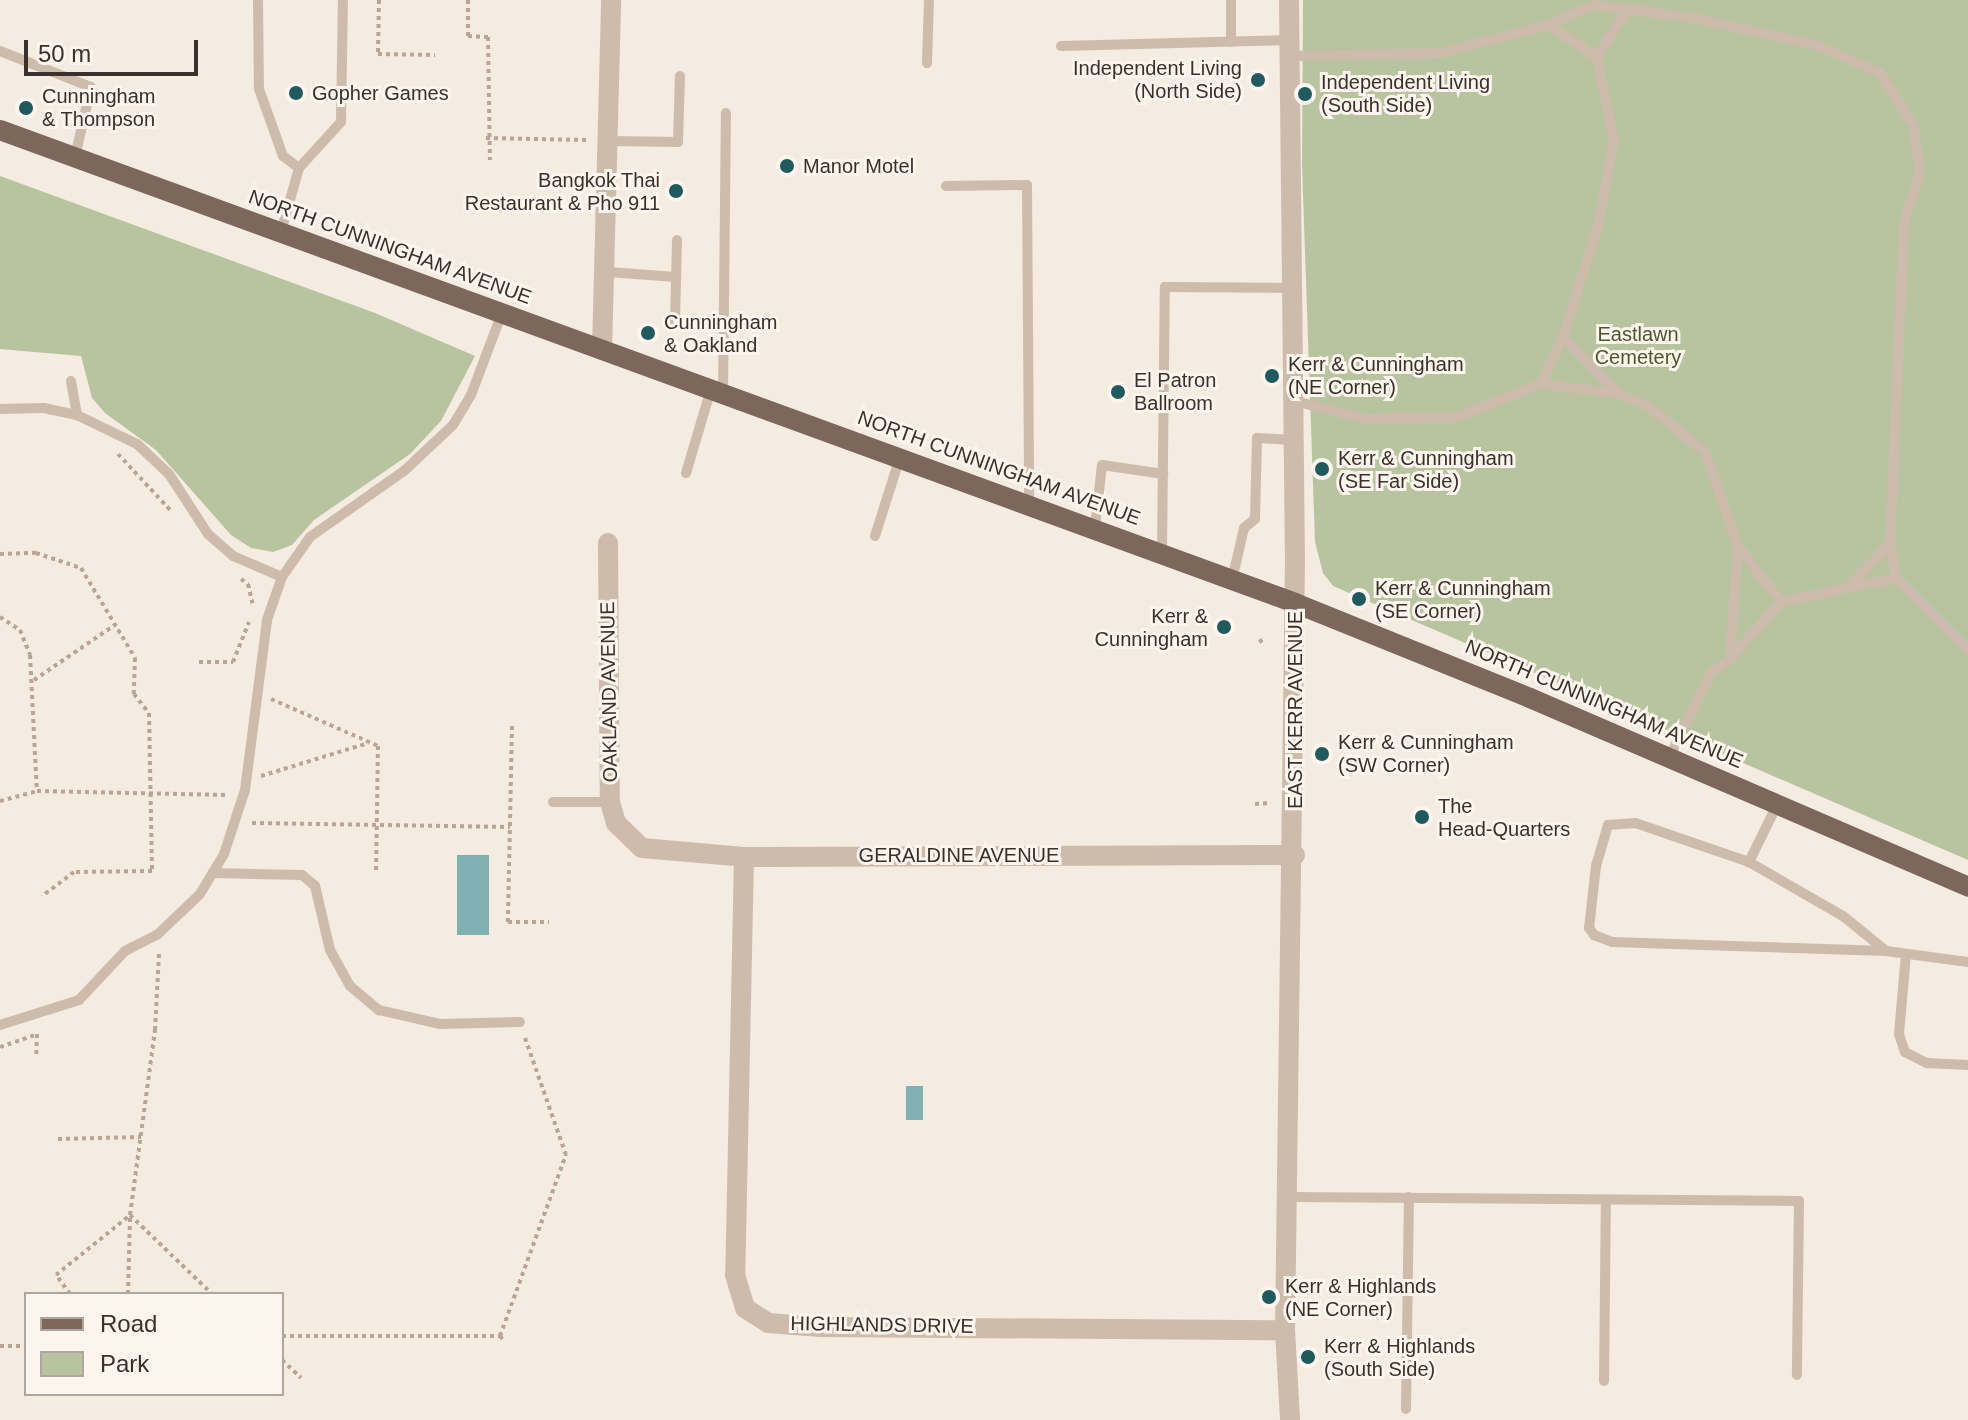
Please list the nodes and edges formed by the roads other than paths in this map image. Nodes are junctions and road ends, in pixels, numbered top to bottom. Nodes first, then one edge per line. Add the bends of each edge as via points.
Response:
1 (258, 0) edge
2 (343, 0) edge
3 (611, 0) edge
4 (929, 0) edge
5 (1231, 0) edge
6 (1289, 0) edge
7 (1628, 9) junction
8 (1548, 25) junction
9 (1231, 42) junction
10 (1061, 46) dead end
11 (1289, 48) junction
12 (0, 51) edge
13 (1597, 57) junction
14 (927, 63) dead end
15 (680, 76) dead end
16 (726, 113) dead end
17 (0, 130) edge
18 (610, 141) junction
19 (75, 157) junction
20 (299, 168) junction
21 (946, 186) dead end
22 (281, 232) junction
23 (677, 240) dead end
24 (608, 272) junction
25 (676, 277) junction
26 (1293, 288) junction
27 (502, 313) junction
28 (675, 322) dead end
29 (1563, 337) junction
30 (602, 350) junction
31 (71, 381) dead end
32 (1541, 384) junction
33 (717, 391) junction
34 (1619, 394) junction
35 (1295, 401) junction
36 (0, 409) edge
37 (77, 415) junction
38 (1295, 440) junction
39 (900, 457) junction
40 (686, 473) dead end
41 (1163, 474) junction
42 (1029, 504) junction
43 (1095, 528) junction
44 (875, 536) dead end
45 (608, 543) dead end
46 (1890, 543) junction
47 (1738, 546) junction
48 (1162, 553) junction
49 (282, 577) junction
50 (1896, 578) junction
51 (1232, 580) junction
52 (1852, 584) junction
53 (1781, 602) junction
54 (1295, 603) junction
55 (1968, 650) edge
56 (1730, 659) junction
57 (1669, 758) junction
58 (553, 802) dead end
59 (610, 802) junction
60 (1777, 805) junction
61 (627, 837) joint
62 (1295, 855) junction
63 (744, 857) junction
64 (1749, 862) junction
65 (213, 873) junction
66 (1968, 887) edge
67 (1886, 951) junction
68 (1906, 954) junction
69 (1968, 962) edge
70 (520, 1022) road end
71 (0, 1025) edge
72 (1968, 1065) edge
73 (1290, 1197) junction
74 (1409, 1197) junction
75 (1606, 1200) junction
76 (1285, 1330) junction
77 (1797, 1375) dead end
78 (1604, 1381) dead end
79 (1406, 1409) dead end
80 (1290, 1420) edge

1 - 20 lane via 259,89 283,156
2 - 20 lane via 341,122
3 - 18 street
4 - 14 lane
5 - 9 lane
6 - 11 street, EAST KERR AVENUE
7 - 8 lane via 1594,5
7 - 13 lane
7 - 46 lane via 1816,45 1880,73 1914,126 1920,172 1904,224
8 - 11 lane via 1441,53
8 - 13 lane
9 - 10 lane
9 - 11 lane
11 - 26 street, EAST KERR AVENUE
12 - 19 lane via 91,87
13 - 29 lane via 1614,141 1598,226
15 - 18 lane via 678,142
16 - 33 lane
17 - 19 main road, NORTH CUNNINGHAM AVENUE
18 - 24 street
19 - 22 main road, NORTH CUNNINGHAM AVENUE
20 - 22 lane
21 - 42 lane via 1027,185
22 - 27 main road, NORTH CUNNINGHAM AVENUE
23 - 25 lane
24 - 25 lane
24 - 30 street
25 - 28 lane
26 - 35 street, EAST KERR AVENUE
26 - 41 lane via 1165,287
27 - 30 main road, NORTH CUNNINGHAM AVENUE
27 - 49 lane via 471,395 453,425 404,471 310,537
29 - 32 lane
29 - 34 lane
30 - 33 main road, NORTH CUNNINGHAM AVENUE
31 - 37 lane
32 - 34 lane
32 - 35 lane via 1454,418 1366,419
33 - 39 main road, NORTH CUNNINGHAM AVENUE
33 - 40 lane
34 - 47 lane via 1649,407 1705,452
35 - 38 street, EAST KERR AVENUE
36 - 37 lane via 44,408
37 - 49 lane via 137,444 169,474 208,534 233,556
38 - 51 lane via 1257,438 1255,519 1244,528
38 - 54 street, EAST KERR AVENUE
39 - 42 main road, NORTH CUNNINGHAM AVENUE
39 - 44 lane
41 - 43 lane via 1102,465
41 - 48 lane
42 - 43 main road, NORTH CUNNINGHAM AVENUE
43 - 48 main road, NORTH CUNNINGHAM AVENUE
45 - 59 street, OAKLAND AVENUE
46 - 50 lane
46 - 52 lane
47 - 53 lane
47 - 56 lane
48 - 51 main road, NORTH CUNNINGHAM AVENUE
49 - 65 lane via 267,620 243,795
50 - 52 lane
50 - 55 lane
51 - 54 main road, NORTH CUNNINGHAM AVENUE
52 - 53 lane
53 - 56 lane
54 - 57 main road, NORTH CUNNINGHAM AVENUE
54 - 62 street, EAST KERR AVENUE
56 - 57 lane via 1711,673
57 - 60 main road, NORTH CUNNINGHAM AVENUE
58 - 59 lane
59 - 61 street, OAKLAND AVENUE
60 - 64 lane
60 - 66 main road, NORTH CUNNINGHAM AVENUE
61 - 63 street, GERALDINE AVENUE via 652,852
62 - 63 street, GERALDINE AVENUE
62 - 73 street, EAST KERR AVENUE
63 - 76 street, HIGHLANDS DRIVE via 735,1275 745,1308 768,1323 821,1327
64 - 67 lane via 1843,916
64 - 67 lane via 1636,823 1608,825 1600,841 1589,928 1601,941 1612,942
65 - 70 lane via 302,875 315,886 330,950 350,986 379,1010 440,1024
65 - 71 lane via 200,894 157,935 125,951 79,1000
67 - 68 lane
68 - 69 lane
68 - 72 lane via 1899,1034 1905,1052 1927,1063
73 - 74 lane
73 - 76 street, EAST KERR AVENUE
74 - 75 lane
74 - 79 lane
75 - 77 lane via 1799,1201
75 - 78 lane
76 - 80 street, EAST KERR AVENUE

